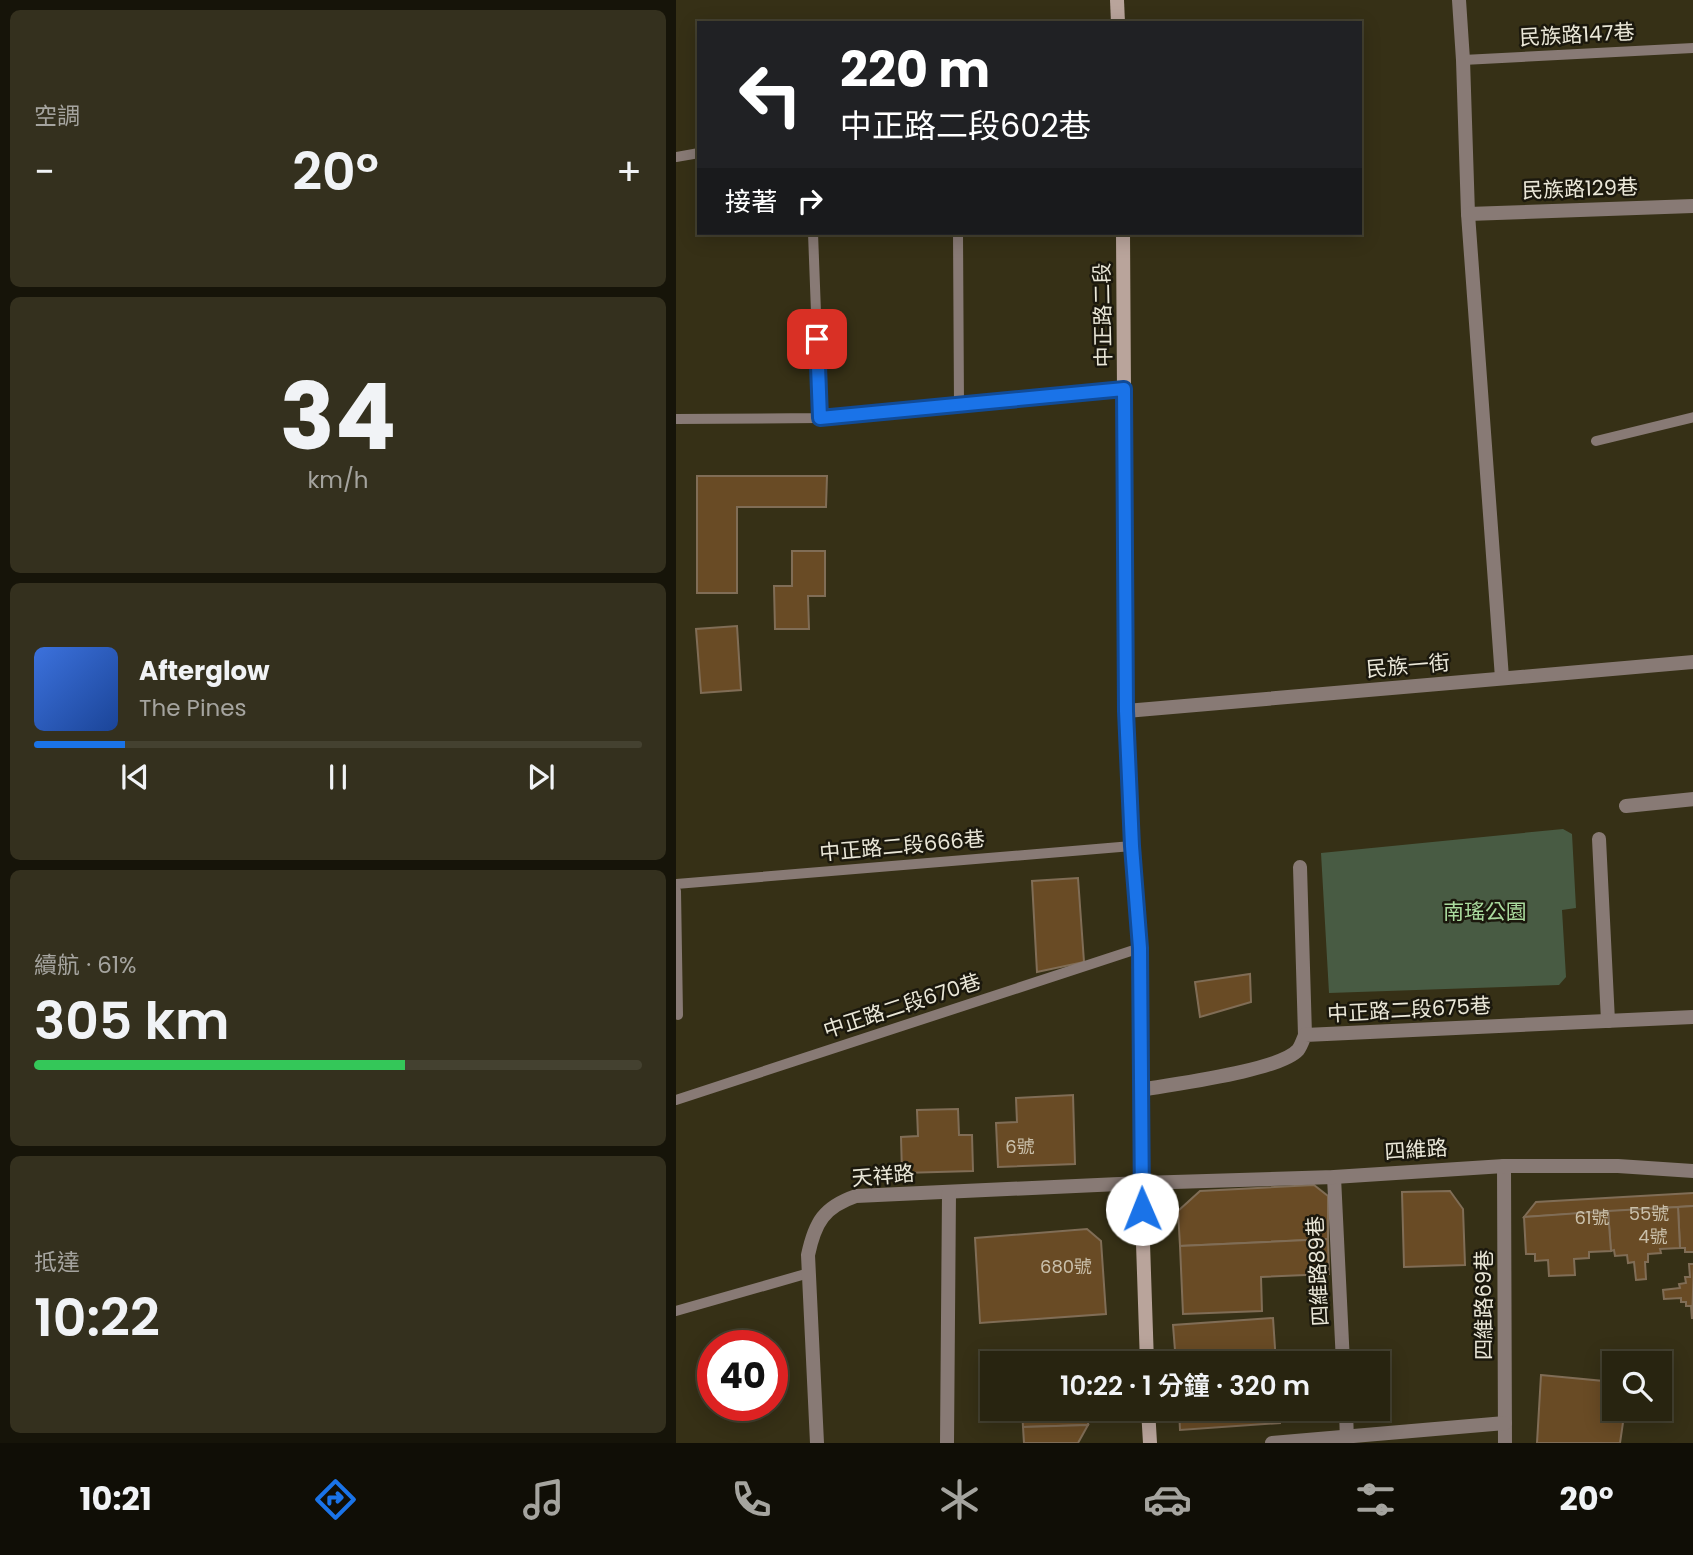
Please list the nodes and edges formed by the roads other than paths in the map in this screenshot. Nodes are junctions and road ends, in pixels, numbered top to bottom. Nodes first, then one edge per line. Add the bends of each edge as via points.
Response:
1 (1117, 0) edge
2 (1459, 0) edge
3 (1118, 21) edge
4 (1693, 48) edge
5 (1463, 60) junction
6 (697, 153) edge
7 (676, 157) edge
8 (1693, 206) edge
9 (1468, 214) junction
10 (813, 235) edge
11 (958, 235) edge
12 (1123, 235) edge
13 (1124, 389) junction
14 (959, 405) junction
15 (1693, 417) edge
16 (820, 418) junction
17 (676, 419) edge
18 (1596, 441) dead end
19 (1693, 662) edge
20 (1503, 678) junction
21 (1126, 711) junction
22 (1693, 799) edge
23 (1626, 806) dead end
24 (1599, 839) dead end
25 (1132, 846) junction
26 (1300, 867) dead end
27 (676, 884) edge
28 (676, 891) edge
29 (1140, 948) junction
30 (678, 1015) dead end
31 (1693, 1017) edge
32 (1608, 1021) junction
33 (1305, 1035) junction
34 (1141, 1090) junction
35 (676, 1100) edge
36 (1504, 1166) junction
37 (1693, 1171) edge
38 (1334, 1177) junction
39 (1141, 1183) junction
40 (949, 1193) junction
41 (809, 1273) junction
42 (676, 1311) edge
43 (1147, 1351) edge
44 (1342, 1351) edge
45 (1149, 1421) edge
46 (1346, 1421) edge
47 (1506, 1423) junction
48 (1347, 1440) edge
49 (817, 1443) edge
50 (947, 1443) edge
51 (1150, 1443) edge
52 (1272, 1443) edge
53 (1505, 1443) edge

1 - 3 street
2 - 5 street
4 - 5 lane, 民族路147巷
5 - 9 street
6 - 7 lane
8 - 9 street, 民族路129巷
9 - 20 street
10 - 16 lane
11 - 14 lane
12 - 13 street, 中正路二段
13 - 14 lane
13 - 21 street, 中正路二段
14 - 16 lane
15 - 18 lane
16 - 17 lane
19 - 20 street, 民族一街
20 - 21 street, 民族一街
21 - 25 street, 中正路二段
22 - 23 street
24 - 32 street
25 - 27 lane, 中正路二段666巷
25 - 29 street, 中正路二段
26 - 33 street
28 - 30 lane
29 - 34 street, 中正路二段
29 - 35 lane, 中正路二段670巷
31 - 32 street, 中正路二段675巷
32 - 33 street, 中正路二段675巷
33 - 34 street, 中正路二段675巷 via 1297,1051 1280,1061
34 - 39 street, 中正路二段
36 - 37 street, 四維路
36 - 38 street, 四維路
36 - 47 street, 四維路69巷
38 - 39 street, 四維路
38 - 44 street, 四維路89巷
39 - 40 street, 天祥路
39 - 43 street, 中正路二段
40 - 41 street, 天祥路 via 856,1196 836,1203 812,1236
40 - 50 street
41 - 42 lane
41 - 49 street, 天祥路
45 - 51 street
46 - 48 street
47 - 48 street
47 - 53 street, 四維路69巷
48 - 52 street

